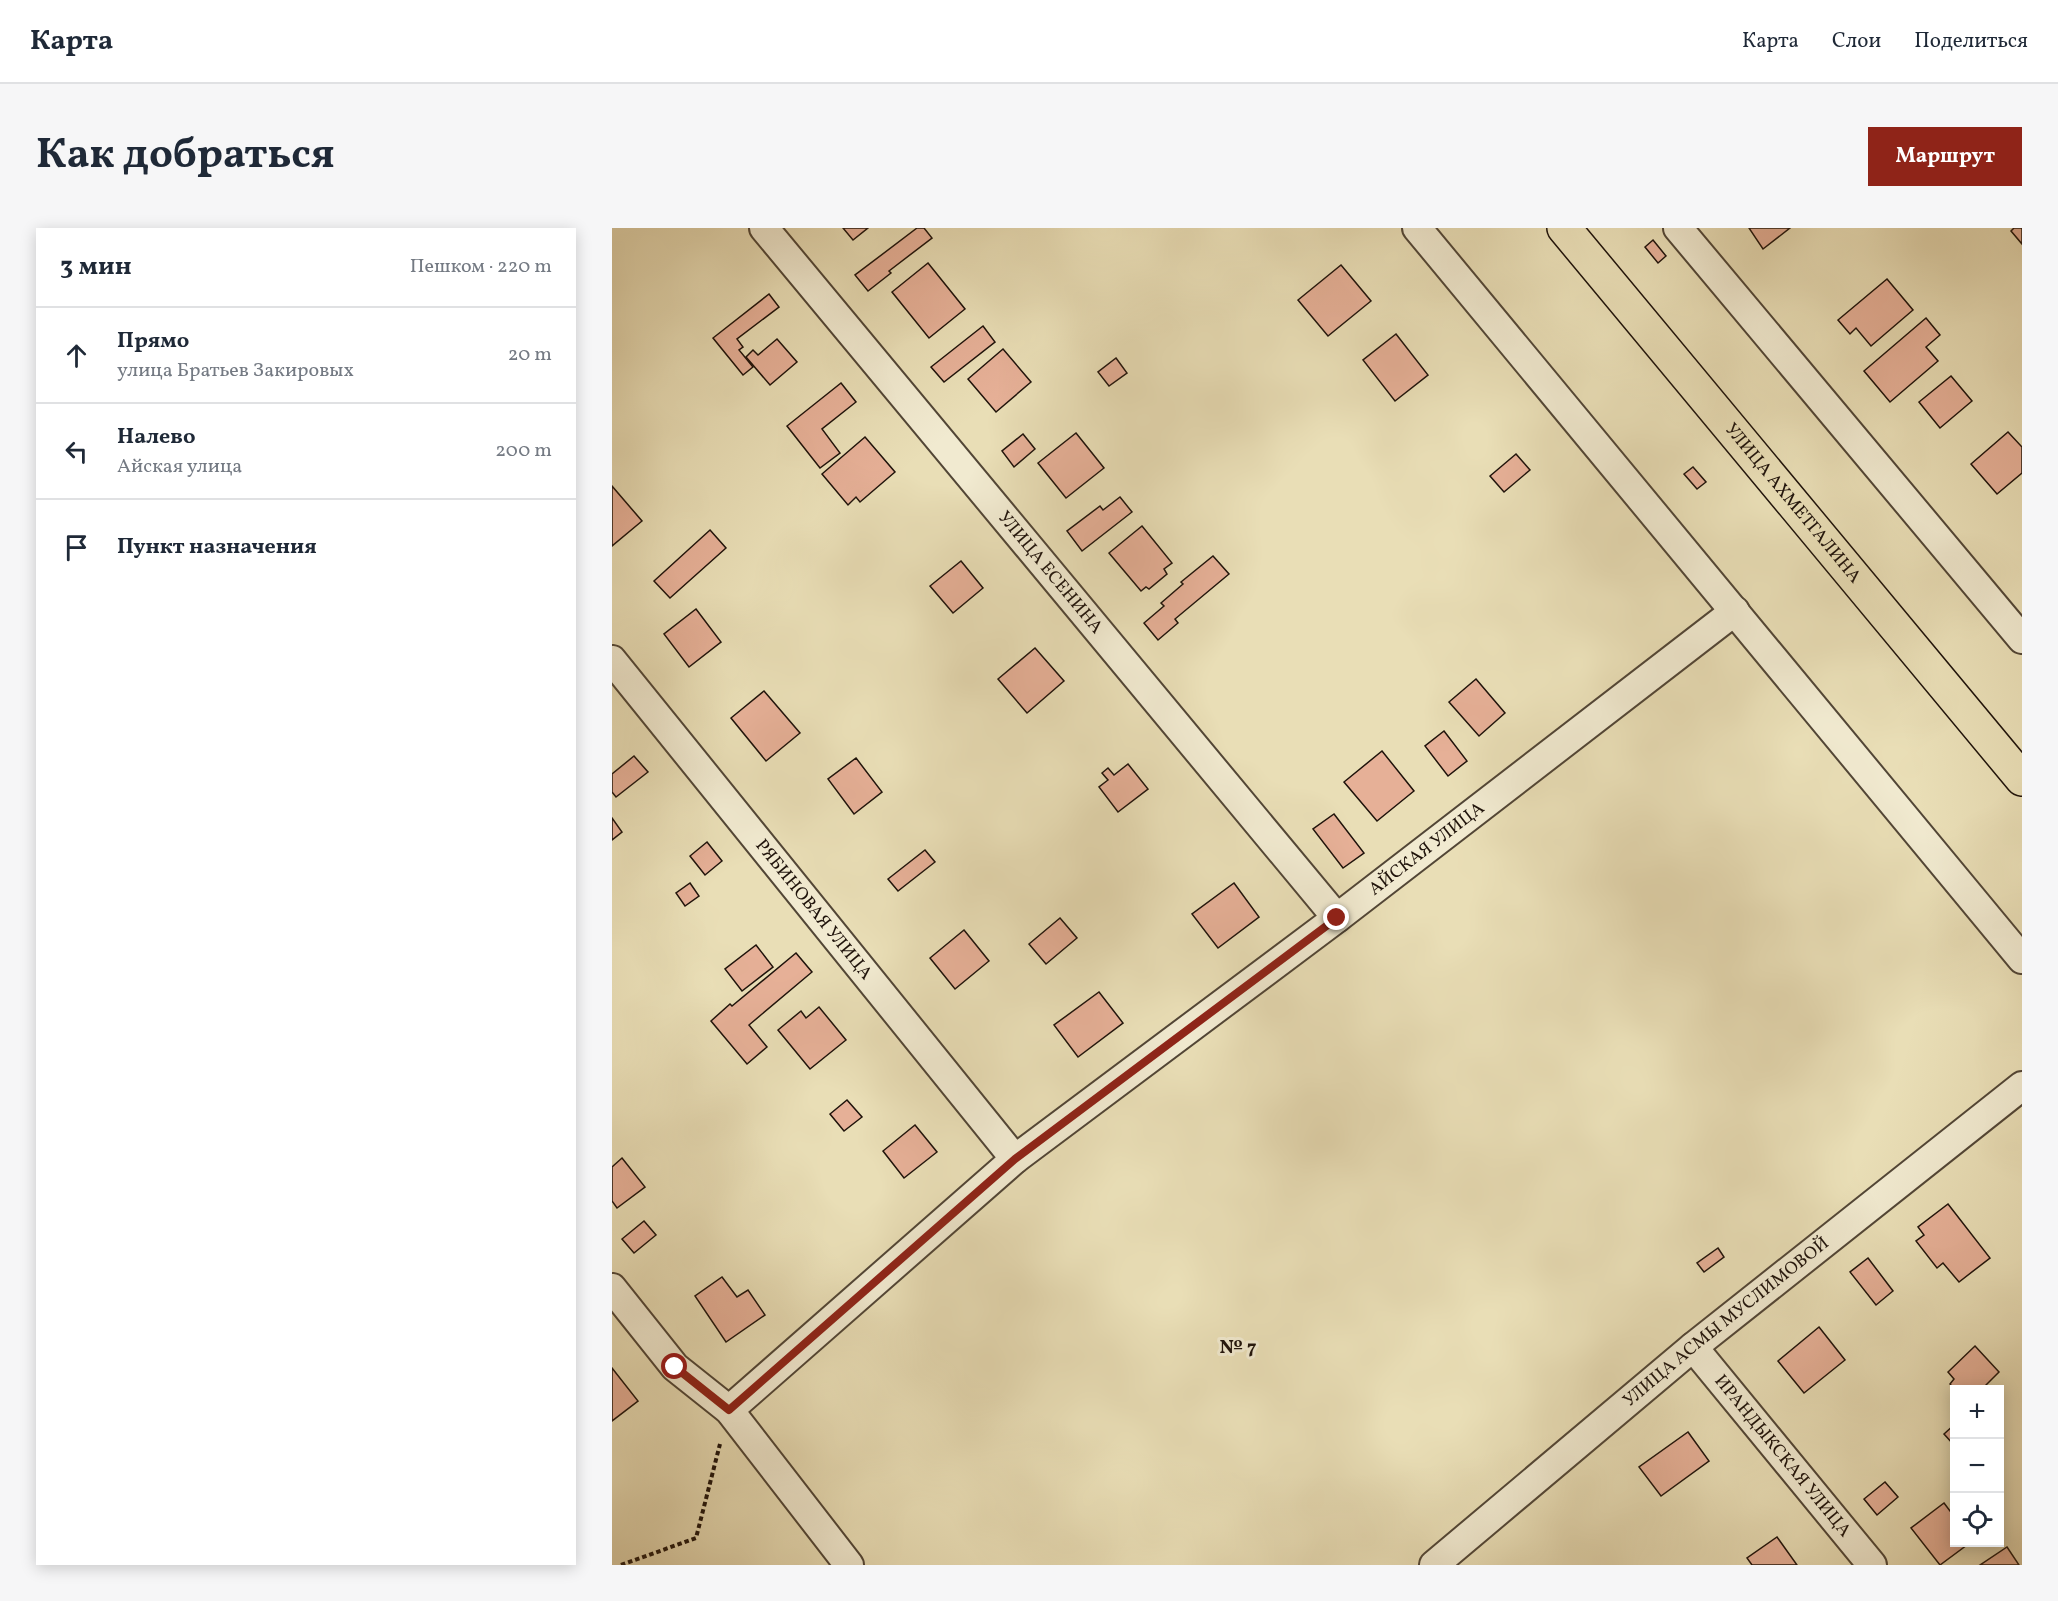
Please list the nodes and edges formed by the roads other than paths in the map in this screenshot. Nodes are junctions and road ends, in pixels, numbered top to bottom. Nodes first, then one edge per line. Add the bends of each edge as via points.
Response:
1 (764, 228) edge
2 (1417, 228) edge
3 (1564, 228) edge
4 (1678, 228) edge
5 (1736, 611) junction
6 (2022, 639) edge
7 (612, 660) edge
8 (2022, 779) edge
9 (1337, 918) junction
10 (2022, 959) edge
11 (2022, 1086) edge
12 (1015, 1159) junction
13 (612, 1288) edge
14 (1693, 1347) junction
15 (729, 1410) junction
16 (849, 1565) edge
17 (1434, 1565) edge
18 (1872, 1565) edge

1 - 9 street, УЛИЦА ЕСЕНИНА
2 - 5 street
3 - 8 main road, УЛИЦА АХМЕТГАЛИНА
4 - 6 street
5 - 9 street, АЙСКАЯ УЛИЦА
5 - 10 street
7 - 12 street, РЯБИНОВАЯ УЛИЦА
9 - 12 street, АЙСКАЯ УЛИЦА
11 - 14 street, УЛИЦА АСМЫ МУСЛИМОВОЙ
12 - 15 street, АЙСКАЯ УЛИЦА
13 - 15 street via 675,1367
14 - 17 street, УЛИЦА АСМЫ МУСЛИМОВОЙ
14 - 18 street, ИРАНДЫКСКАЯ УЛИЦА
15 - 16 street

